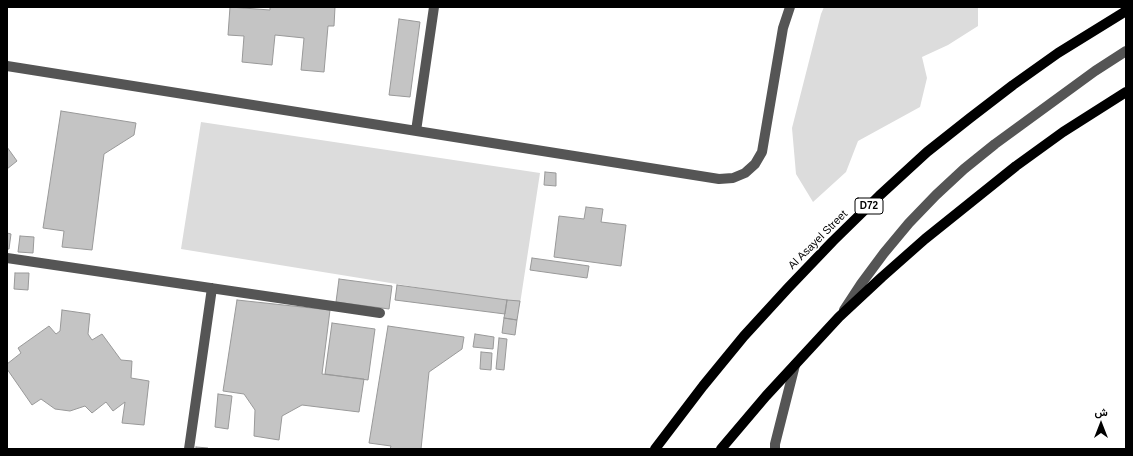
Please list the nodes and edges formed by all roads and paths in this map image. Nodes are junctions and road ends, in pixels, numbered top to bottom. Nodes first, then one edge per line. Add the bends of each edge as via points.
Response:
1 (434, 7) edge
2 (782, 7) edge
3 (790, 7) edge
4 (1126, 11) edge
5 (783, 28) junction
6 (1126, 51) edge
7 (7, 66) edge
8 (1126, 92) edge
9 (416, 131) junction
10 (7, 258) edge
11 (212, 288) junction
12 (380, 313) dead end
13 (839, 317) junction
14 (795, 365) junction
15 (188, 449) edge
16 (655, 449) edge
17 (721, 449) edge
18 (776, 449) edge

1 - 9 street
2 - 5 street
3 - 5 street
4 - 16 main road, Al Asayel Street / D72 via 1007,89 927,152 879,196 744,336
5 - 9 street via 762,152 756,164 733,178 719,179
6 - 13 street via 1095,71 964,169 909,223 860,284
7 - 9 street
8 - 13 main road via 1016,166 925,239
10 - 11 street
11 - 12 street
11 - 15 street
13 - 14 main road
14 - 17 main road
14 - 18 street

